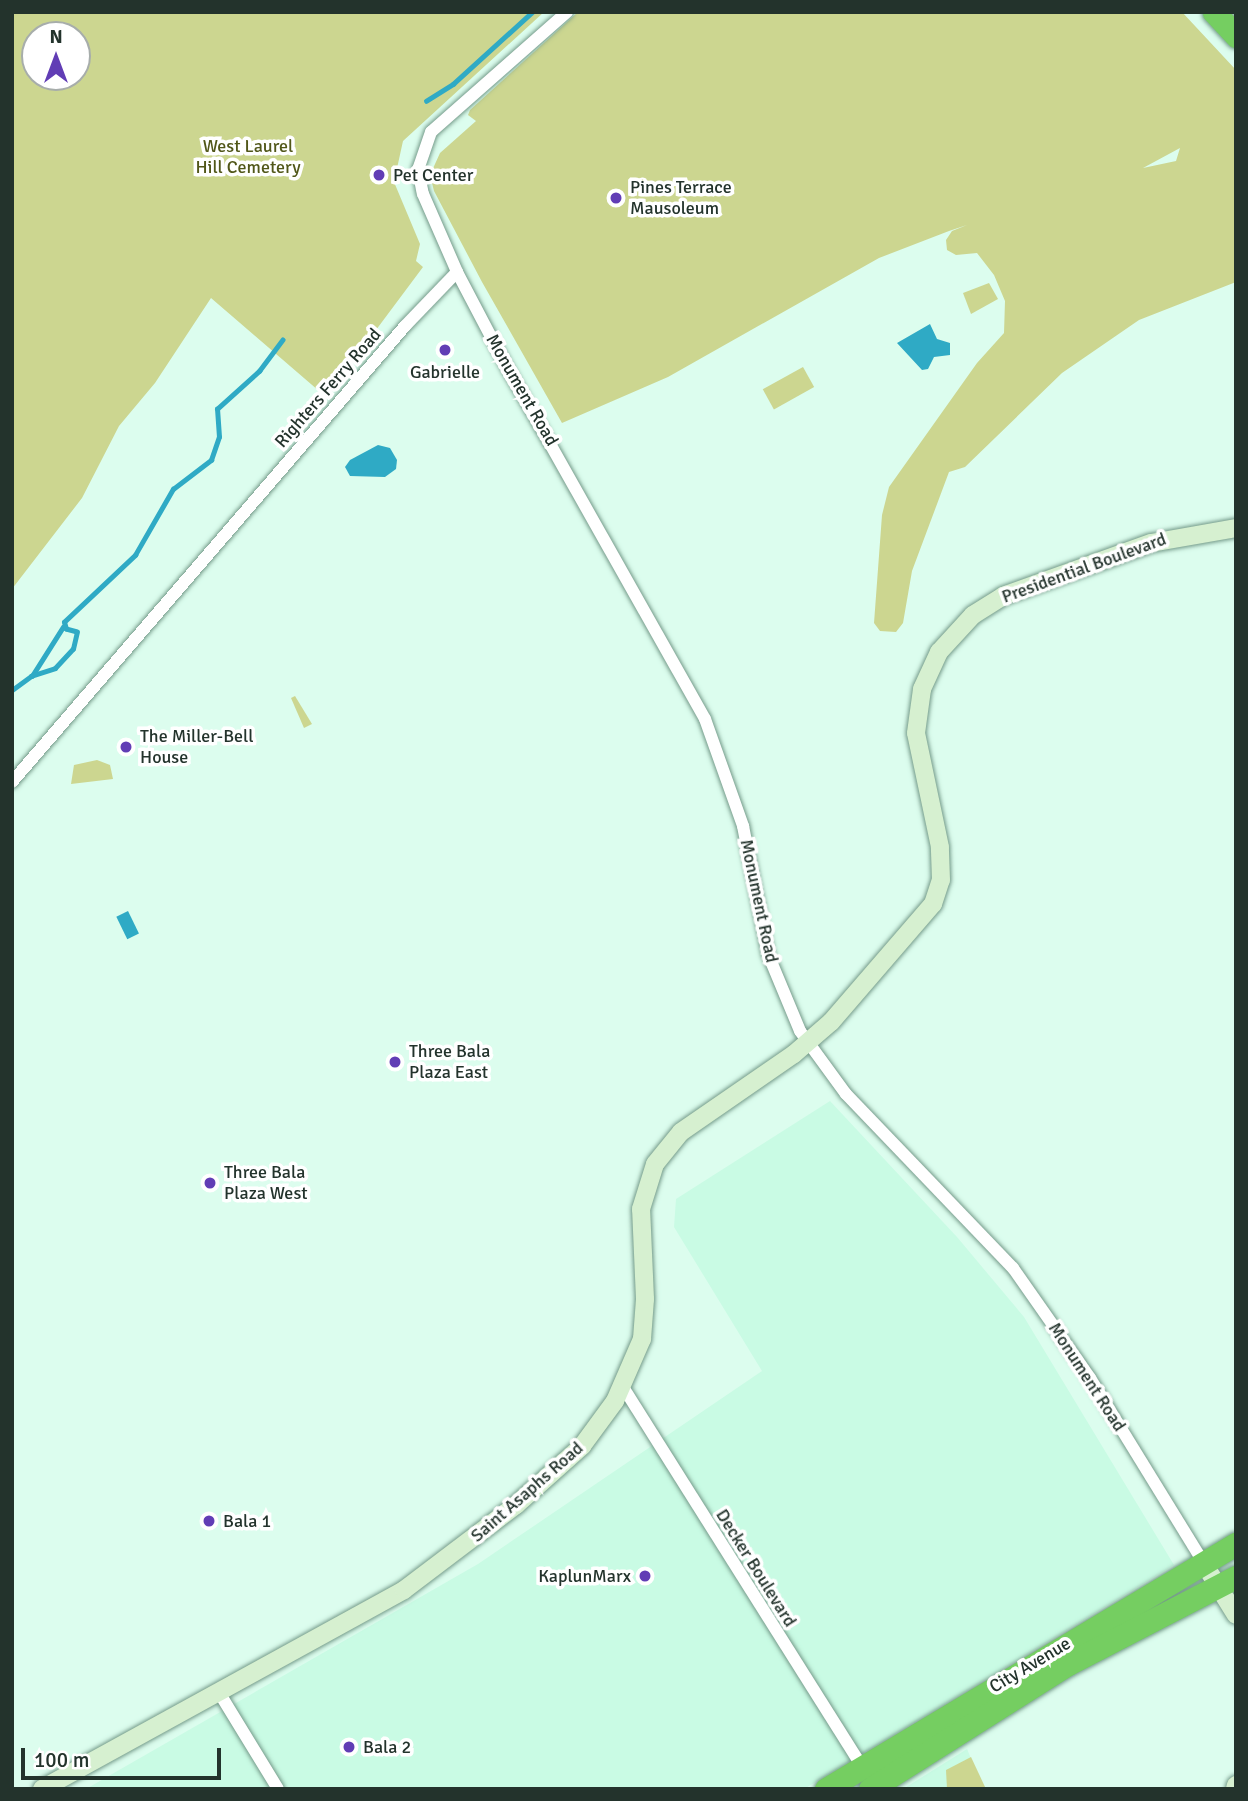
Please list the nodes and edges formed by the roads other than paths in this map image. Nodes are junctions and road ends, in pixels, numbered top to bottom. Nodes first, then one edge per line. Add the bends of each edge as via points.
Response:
1 (567, 12) edge
2 (1214, 12) edge
3 (1236, 36) edge
4 (457, 272) junction
5 (1236, 528) edge
6 (12, 782) edge
7 (807, 1043) junction
8 (623, 1387) junction
9 (1236, 1544) edge
10 (1203, 1562) junction
11 (1227, 1581) edge
12 (1236, 1615) edge
13 (220, 1694) junction
14 (862, 1767) junction
15 (42, 1789) edge
16 (278, 1789) edge
17 (826, 1789) edge
18 (870, 1789) edge

1 - 4 street via 446,118 422,149 420,185
2 - 3 highway
4 - 6 street, Righters Ferry Road via 405,326
4 - 7 street, Monument Road via 705,719 740,814 768,954
5 - 7 street, Presidential Boulevard via 1162,540 1020,589 986,605 950,638 927,675 917,722 918,757 940,847 937,894 916,928
7 - 8 street, Saint Asaphs Road via 687,1127 655,1164 640,1209 644,1327
7 - 10 street, Monument Road via 846,1094 1013,1268 1090,1378
8 - 13 street, Saint Asaphs Road via 582,1446 464,1546 395,1595
8 - 14 street, Decker Boulevard
9 - 10 highway, City Avenue
10 - 11 street, Monument Road
10 - 14 highway, City Avenue
11 - 12 street, Monument Road
11 - 18 highway, City Avenue via 1068,1664
13 - 15 street, Saint Asaphs Road
13 - 16 street
14 - 17 highway, City Avenue

